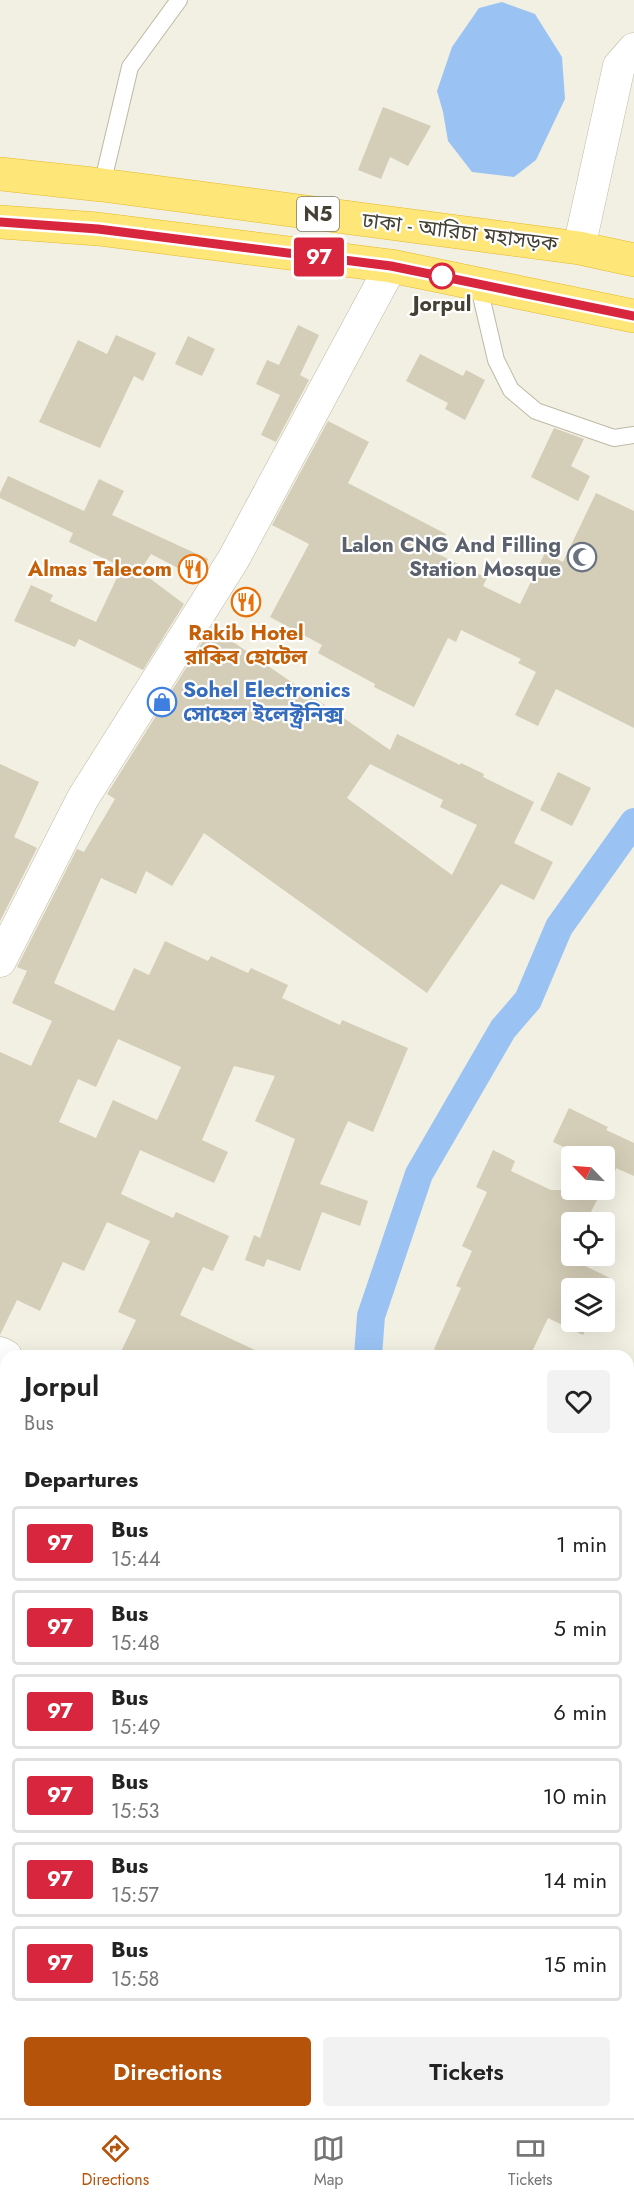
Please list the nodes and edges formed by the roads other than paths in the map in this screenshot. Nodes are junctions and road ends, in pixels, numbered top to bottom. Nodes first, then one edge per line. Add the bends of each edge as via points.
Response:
1 (179, 0) edge
2 (634, 49) edge
3 (0, 174) edge
4 (102, 185) junction
5 (0, 222) edge
6 (579, 248) junction
7 (634, 260) edge
8 (391, 266) junction
9 (478, 283) junction
10 (634, 316) edge
11 (634, 435) edge
12 (0, 961) edge

1 - 4 lane via 130,67
2 - 6 street via 620,66
3 - 4 highway, ঢাকা - আরিচা মহাসড়ক / N5
4 - 6 highway, ঢাকা - আরিচা মহাসড়ক / N5
5 - 8 highway, N5 via 98,229
6 - 7 highway, ঢাকা - আরিচা মহাসড়ক / N5
8 - 9 highway, N5
8 - 12 street via 233,560 83,798
9 - 10 highway, N5
9 - 11 lane via 496,360 511,390 537,411 614,438

